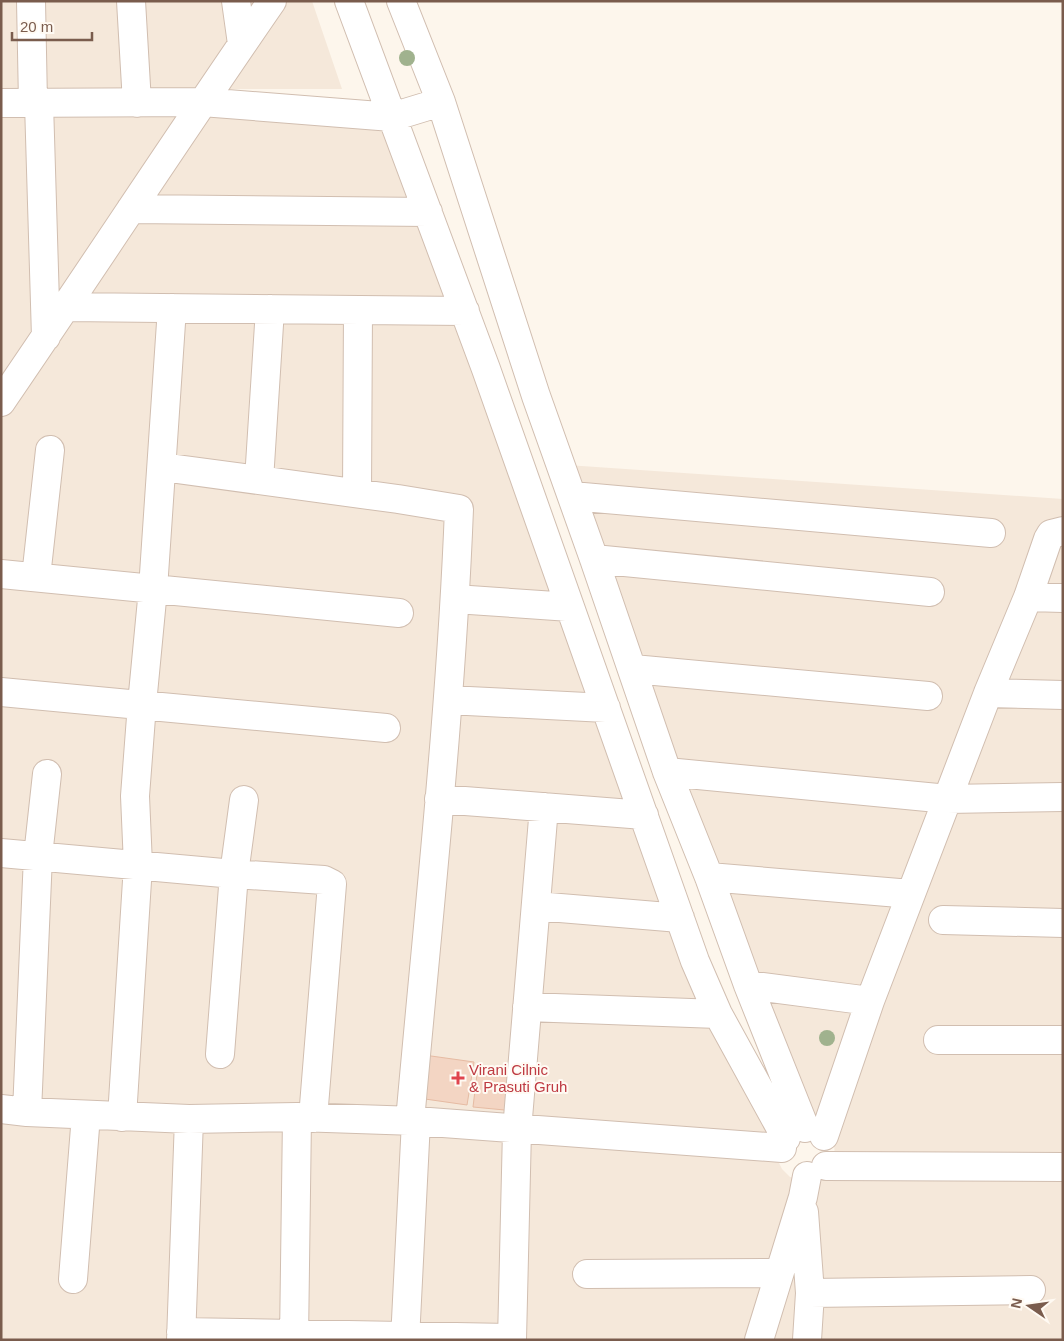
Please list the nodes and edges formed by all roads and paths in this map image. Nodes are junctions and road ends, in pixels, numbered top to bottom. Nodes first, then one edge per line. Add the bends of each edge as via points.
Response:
1 (31, 1) edge
2 (132, 1) edge
3 (236, 1) edge
4 (272, 1) edge
5 (349, 1) edge
6 (401, 1) edge
7 (242, 44) junction
8 (1, 102) edge
9 (202, 102) junction
10 (441, 102) junction
11 (36, 103) junction
12 (137, 103) junction
13 (392, 117) junction
14 (131, 209) junction
15 (428, 212) junction
16 (67, 307) junction
17 (172, 308) junction
18 (270, 309) junction
19 (358, 310) junction
20 (465, 311) junction
21 (46, 337) junction
22 (536, 396) junction
23 (1, 402) edge
24 (501, 410) junction
25 (50, 450) dead end
26 (162, 467) junction
27 (259, 480) junction
28 (357, 493) junction
29 (572, 496) junction
30 (1063, 531) edge
31 (991, 534) dead end
32 (594, 559) junction
33 (1, 574) edge
34 (36, 577) junction
35 (153, 589) junction
36 (930, 592) dead end
37 (1028, 598) junction
38 (1063, 598) edge
39 (455, 599) junction
40 (570, 607) junction
41 (399, 613) dead end
42 (633, 669) junction
43 (1, 692) edge
44 (988, 693) junction
45 (1063, 695) edge
46 (928, 696) dead end
47 (448, 700) junction
48 (142, 704) junction
49 (606, 708) junction
50 (386, 728) dead end
51 (667, 772) junction
52 (47, 774) dead end
53 (1063, 797) edge
54 (439, 799) junction
55 (948, 799) junction
56 (244, 800) dead end
57 (544, 807) junction
58 (644, 815) junction
59 (1, 853) edge
60 (38, 856) junction
61 (138, 866) junction
62 (234, 874) junction
63 (709, 876) junction
64 (911, 894) junction
65 (536, 906) junction
66 (680, 918) junction
67 (943, 920) dead end
68 (1063, 923) edge
69 (748, 985) junction
70 (870, 1001) junction
71 (527, 1007) junction
72 (718, 1014) junction
73 (938, 1040) dead end
74 (1063, 1040) edge
75 (220, 1054) dead end
76 (14, 1110) edge
77 (86, 1115) junction
78 (122, 1117) junction
79 (305, 1118) junction
80 (189, 1119) junction
81 (413, 1121) junction
82 (517, 1130) junction
83 (800, 1137) junction
84 (1063, 1167) edge
85 (812, 1180) junction
86 (779, 1273) junction
87 (587, 1274) dead end
88 (73, 1279) dead end
89 (1031, 1290) dead end
90 (810, 1293) junction
91 (181, 1336) edge
92 (294, 1337) edge
93 (405, 1338) edge
94 (512, 1339) edge
95 (759, 1340) edge
96 (807, 1340) edge

1 - 11 street
2 - 12 street
3 - 7 street
4 - 7 street
5 - 13 street
6 - 10 street
7 - 9 street
8 - 11 street
9 - 12 street
9 - 13 street
9 - 14 street
10 - 13 street
10 - 22 street
11 - 12 street
11 - 21 street
13 - 15 street
14 - 15 street
14 - 16 street
15 - 20 street
16 - 17 street
16 - 21 street
17 - 18 street
17 - 26 street
18 - 19 street
18 - 27 street
19 - 20 street
19 - 28 street
20 - 24 street
21 - 23 street
22 - 24 street
22 - 29 street
24 - 40 street
25 - 34 street
26 - 27 street
26 - 35 street
27 - 28 street
28 - 39 street via 459,509
29 - 31 street
29 - 32 street
30 - 37 street via 1051,534 1048,539
32 - 36 street
32 - 42 street
33 - 34 street
34 - 35 street
35 - 41 street
35 - 48 street
37 - 38 street
37 - 44 street
39 - 40 street
39 - 47 street
40 - 49 street
42 - 46 street
42 - 51 street
43 - 48 street
44 - 45 street
44 - 55 street
47 - 49 street
47 - 54 street
48 - 50 street
48 - 61 street via 135,796
49 - 58 street
51 - 55 street
51 - 63 street
52 - 60 street
53 - 55 street
54 - 57 street
54 - 81 street
55 - 64 street
56 - 62 street
57 - 58 street
57 - 65 street
58 - 66 street
59 - 60 street
60 - 61 street
60 - 76 street
61 - 62 street
61 - 78 street
62 - 75 street
62 - 79 street via 324,880 332,884
63 - 64 street
63 - 69 street
64 - 70 street
65 - 66 street
65 - 71 street
66 - 72 street
67 - 68 street
69 - 70 street
69 - 83 street
70 - 83 street
71 - 72 street
71 - 82 street
72 - 83 street
73 - 74 street
76 - 77 street
77 - 78 street
77 - 88 street
78 - 80 street
79 - 80 street
79 - 81 street
79 - 92 street
80 - 91 street
81 - 82 street
81 - 93 street
82 - 83 street
82 - 94 street
83 - 85 street via 784,1163 794,1173
83 - 85 street via 829,1143 830,1159
84 - 85 street
85 - 86 street
85 - 90 street
86 - 87 street
86 - 95 street
89 - 90 street
90 - 96 street
91 - 92 street
92 - 93 street
93 - 94 street

